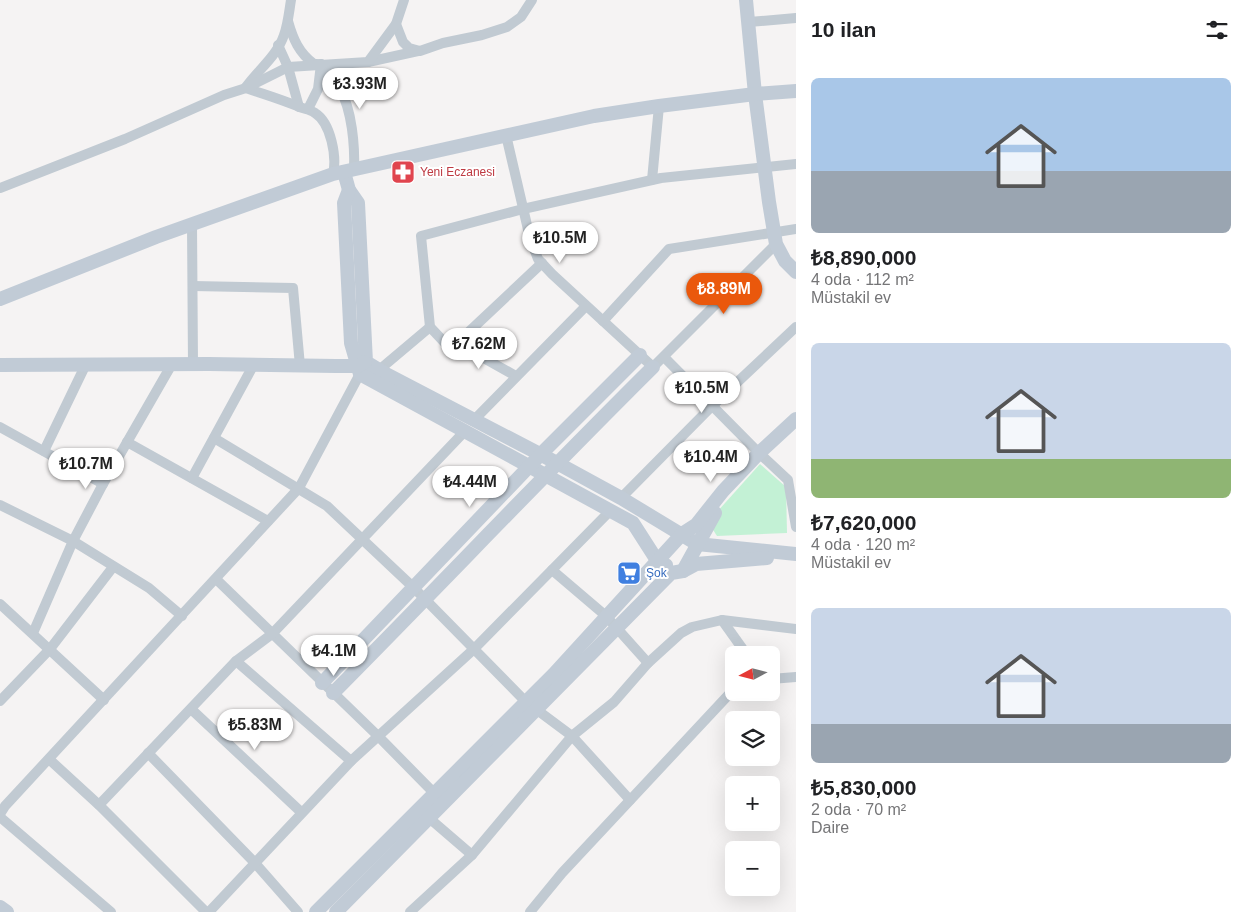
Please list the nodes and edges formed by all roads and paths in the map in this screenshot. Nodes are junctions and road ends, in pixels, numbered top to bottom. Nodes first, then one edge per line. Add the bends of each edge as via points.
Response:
1 (291, 0) edge
2 (404, 0) edge
3 (532, 0) edge
4 (746, 0) edge
5 (796, 18) edge
6 (288, 19) junction
7 (749, 22) junction
8 (396, 24) junction
9 (278, 45) junction
10 (420, 51) junction
11 (368, 62) junction
12 (321, 64) junction
13 (288, 68) junction
14 (246, 88) junction
15 (796, 91) edge
16 (755, 94) junction
17 (658, 106) junction
18 (303, 108) junction
19 (506, 135) junction
20 (796, 164) edge
21 (765, 168) junction
22 (344, 172) junction
23 (652, 180) junction
24 (0, 188) edge
25 (523, 209) junction
26 (192, 224) junction
27 (796, 229) edge
28 (775, 238) junction
29 (542, 263) junction
30 (796, 272) edge
31 (192, 286) junction
32 (0, 299) edge
33 (586, 306) junction
34 (603, 321) junction
35 (796, 326) edge
36 (430, 327) junction
37 (455, 342) junction
38 (640, 355) junction
39 (664, 357) junction
40 (0, 364) edge
41 (86, 364) junction
42 (172, 364) junction
43 (193, 364) junction
44 (253, 366) junction
45 (300, 366) junction
46 (362, 367) junction
47 (653, 367) junction
48 (379, 370) junction
49 (516, 376) junction
50 (712, 406) junction
51 (796, 419) edge
52 (474, 420) junction
53 (0, 427) edge
54 (465, 431) junction
55 (214, 438) junction
56 (127, 442) junction
57 (44, 451) junction
58 (759, 453) junction
59 (541, 454) junction
60 (558, 463) junction
61 (530, 466) junction
62 (546, 475) junction
63 (192, 478) junction
64 (792, 479) edge
65 (103, 484) junction
66 (299, 488) junction
67 (621, 498) junction
68 (0, 505) edge
69 (610, 511) junction
70 (268, 521) junction
71 (796, 526) edge
72 (682, 534) junction
73 (362, 539) junction
74 (73, 541) junction
75 (697, 544) junction
76 (796, 555) edge
77 (658, 562) junction
78 (113, 566) junction
79 (552, 570) junction
80 (683, 571) junction
81 (216, 579) junction
82 (414, 588) junction
83 (426, 600) junction
84 (0, 604) edge
85 (182, 616) junction
86 (606, 616) junction
87 (722, 620) junction
88 (617, 628) junction
89 (796, 629) edge
90 (33, 633) junction
91 (272, 634) junction
92 (741, 646) edge
93 (50, 649) junction
94 (474, 649) junction
95 (236, 661) junction
96 (648, 663) junction
97 (796, 677) edge
98 (780, 678) edge
99 (322, 683) junction
100 (333, 694) junction
101 (725, 699) edge
102 (104, 700) junction
103 (0, 701) edge
104 (531, 705) junction
105 (191, 710) junction
106 (378, 736) junction
107 (572, 736) junction
108 (148, 752) junction
109 (50, 760) junction
110 (351, 760) junction
111 (434, 793) junction
112 (630, 800) junction
113 (99, 805) junction
114 (301, 812) junction
115 (0, 816) edge
116 (429, 818) junction
117 (472, 855) junction
118 (255, 862) junction
119 (0, 907) edge
120 (7, 912) edge
121 (111, 912) edge
122 (207, 912) edge
123 (298, 912) edge
124 (316, 912) edge
125 (336, 912) edge
126 (410, 912) edge
127 (530, 912) edge

1 - 6 street
2 - 8 street
3 - 10 street via 521,17 507,27
4 - 7 street
5 - 7 street
6 - 9 street
6 - 12 street via 299,50 314,64
7 - 16 street
8 - 10 street via 403,42
8 - 11 street
9 - 13 street
9 - 14 street
10 - 11 street
11 - 12 street
12 - 13 street
12 - 18 street via 318,89
12 - 22 street via 340,89 350,123 354,154
13 - 14 street
13 - 18 street
14 - 18 street
14 - 24 street via 125,140
15 - 16 street
16 - 17 street
16 - 21 street
17 - 19 street
17 - 23 street
18 - 22 street via 317,114 328,130 335,165
19 - 22 street
19 - 25 street
20 - 21 street
21 - 23 street
21 - 28 street
22 - 26 street
22 - 46 street via 349,190 344,203 350,334
23 - 25 street
25 - 29 street via 530,238
25 - 36 street via 422,236
26 - 31 street
26 - 32 street
27 - 28 street
28 - 30 street via 785,262
28 - 34 street via 669,249
28 - 39 street
29 - 33 street
29 - 37 street
31 - 43 street
31 - 45 street via 293,288
33 - 34 street
33 - 49 street
34 - 38 street
35 - 50 street
36 - 37 street via 446,344
36 - 48 street
37 - 49 street
38 - 47 street
38 - 59 street
39 - 47 street
39 - 50 street
40 - 41 street
41 - 42 street
41 - 57 street
42 - 43 street
42 - 56 street
43 - 44 street
44 - 45 street
44 - 55 street
45 - 46 street
46 - 48 street
46 - 54 street
46 - 66 street
47 - 60 street
48 - 52 street
49 - 52 street
50 - 58 street
50 - 67 street
51 - 58 street
52 - 59 street
53 - 57 street
54 - 61 street
54 - 73 street
55 - 63 street
55 - 66 street
56 - 63 street
56 - 65 street
57 - 65 street
58 - 64 street
58 - 72 street via 723,490 696,525
58 - 75 street via 727,490
59 - 60 street
59 - 61 street
60 - 62 street
60 - 67 street
61 - 62 street
61 - 82 street
62 - 69 street
62 - 83 street
63 - 70 street
64 - 71 street
65 - 74 street
66 - 70 street
66 - 73 street via 327,506
67 - 72 street
68 - 74 street
69 - 77 street via 633,523
69 - 79 street
70 - 81 street
72 - 75 street
72 - 77 street
73 - 82 street
73 - 91 street
74 - 78 street
74 - 90 street
75 - 76 street
75 - 80 street
76 - 80 street via 696,564
77 - 80 street
77 - 86 street
78 - 85 street via 149,588
78 - 93 street
79 - 86 street
79 - 94 street
80 - 88 street via 671,573
81 - 85 street
81 - 91 street
82 - 83 street
82 - 99 street
83 - 94 street
83 - 100 street
84 - 90 street
85 - 102 street
86 - 88 street
86 - 104 street
87 - 89 street
87 - 92 street
87 - 96 street via 692,626
88 - 96 street
88 - 104 street
90 - 93 street
91 - 95 street
91 - 99 street
93 - 102 street
93 - 103 street
94 - 104 street
94 - 106 street
95 - 105 street
95 - 110 street
96 - 107 street via 614,702
97 - 98 street
99 - 100 street
100 - 106 street
101 - 112 street
102 - 109 street
104 - 107 street
104 - 111 street
104 - 116 street
105 - 108 street
105 - 114 street
106 - 110 street
106 - 111 street
107 - 112 street
107 - 117 street
108 - 113 street
108 - 118 street
109 - 113 street
109 - 115 street via 5,806
110 - 114 street
111 - 124 street
112 - 127 street
113 - 122 street
114 - 118 street
115 - 121 street
116 - 117 street
116 - 125 street
117 - 126 street
118 - 122 street
118 - 123 street
119 - 120 street

